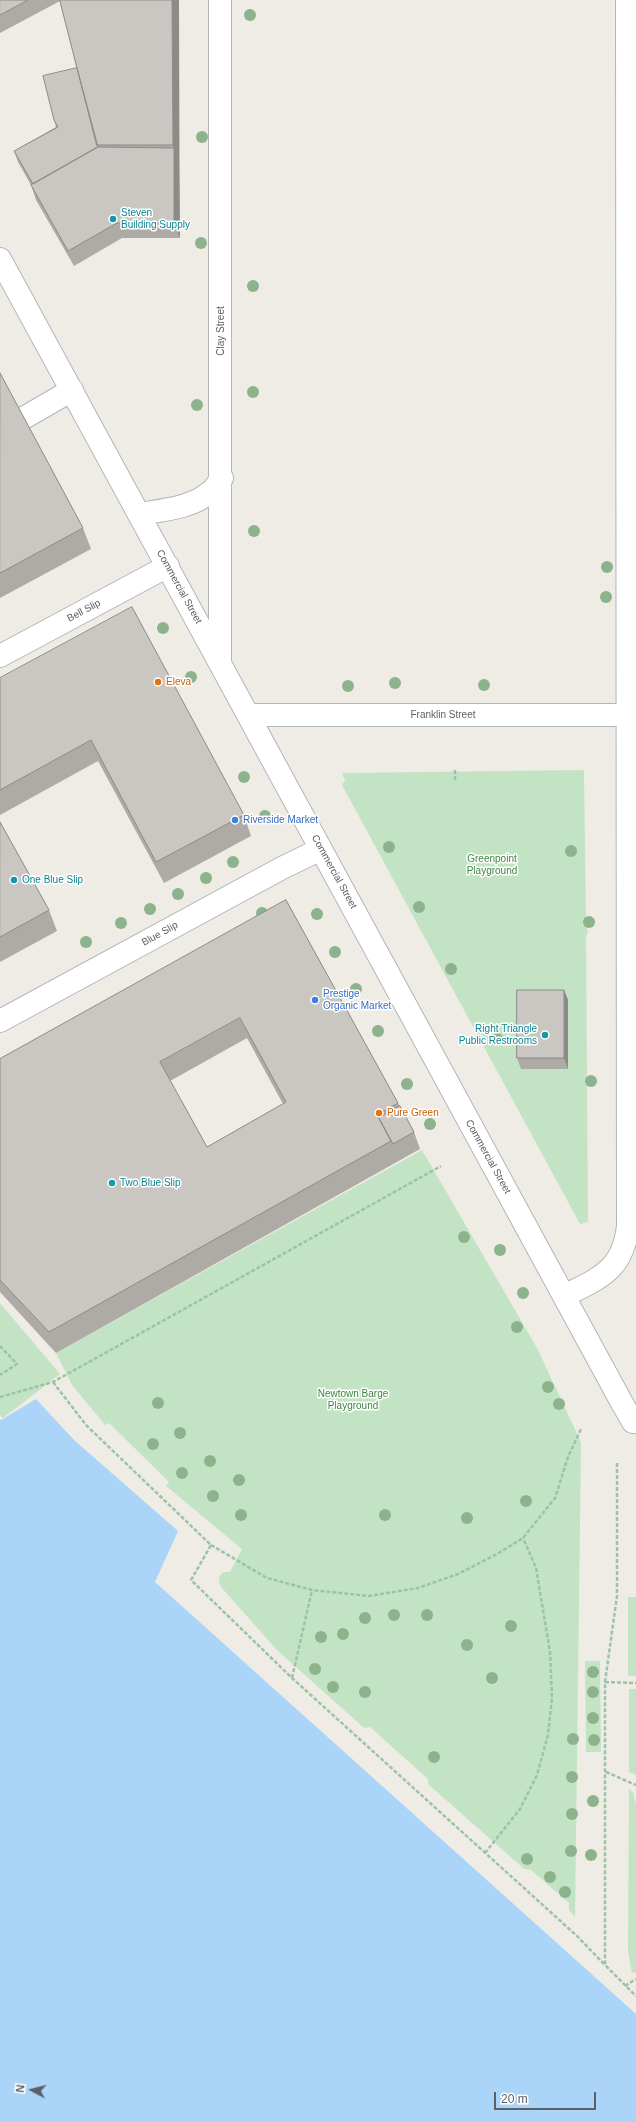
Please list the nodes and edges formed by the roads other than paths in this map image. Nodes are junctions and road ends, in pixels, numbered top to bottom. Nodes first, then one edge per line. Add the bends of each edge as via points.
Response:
1 (220, 0) edge
2 (627, 0) edge
3 (0, 258) edge
4 (72, 390) junction
5 (22, 420) edge
6 (222, 478) junction
7 (139, 514) junction
8 (168, 566) junction
9 (0, 656) edge
10 (220, 662) junction
11 (632, 715) edge
12 (250, 716) junction
13 (321, 849) junction
14 (0, 1021) edge
15 (632, 1207) edge
16 (564, 1296) junction
17 (635, 1422) edge

1 - 6 street, Clay Street
2 - 11 street
3 - 4 street, Commercial Street
4 - 5 street
4 - 7 street, Commercial Street
6 - 7 street via 211,492 193,503
6 - 10 street, Clay Street
7 - 8 street, Commercial Street
8 - 9 street, Bell Slip
8 - 10 street, Commercial Street
10 - 12 street, Commercial Street
11 - 12 street, Franklin Street
11 - 15 street
12 - 13 street, Commercial Street
13 - 14 street, Blue Slip
13 - 16 street, Commercial Street
15 - 16 street via 627,1237 618,1260 598,1278
16 - 17 street, Commercial Street

